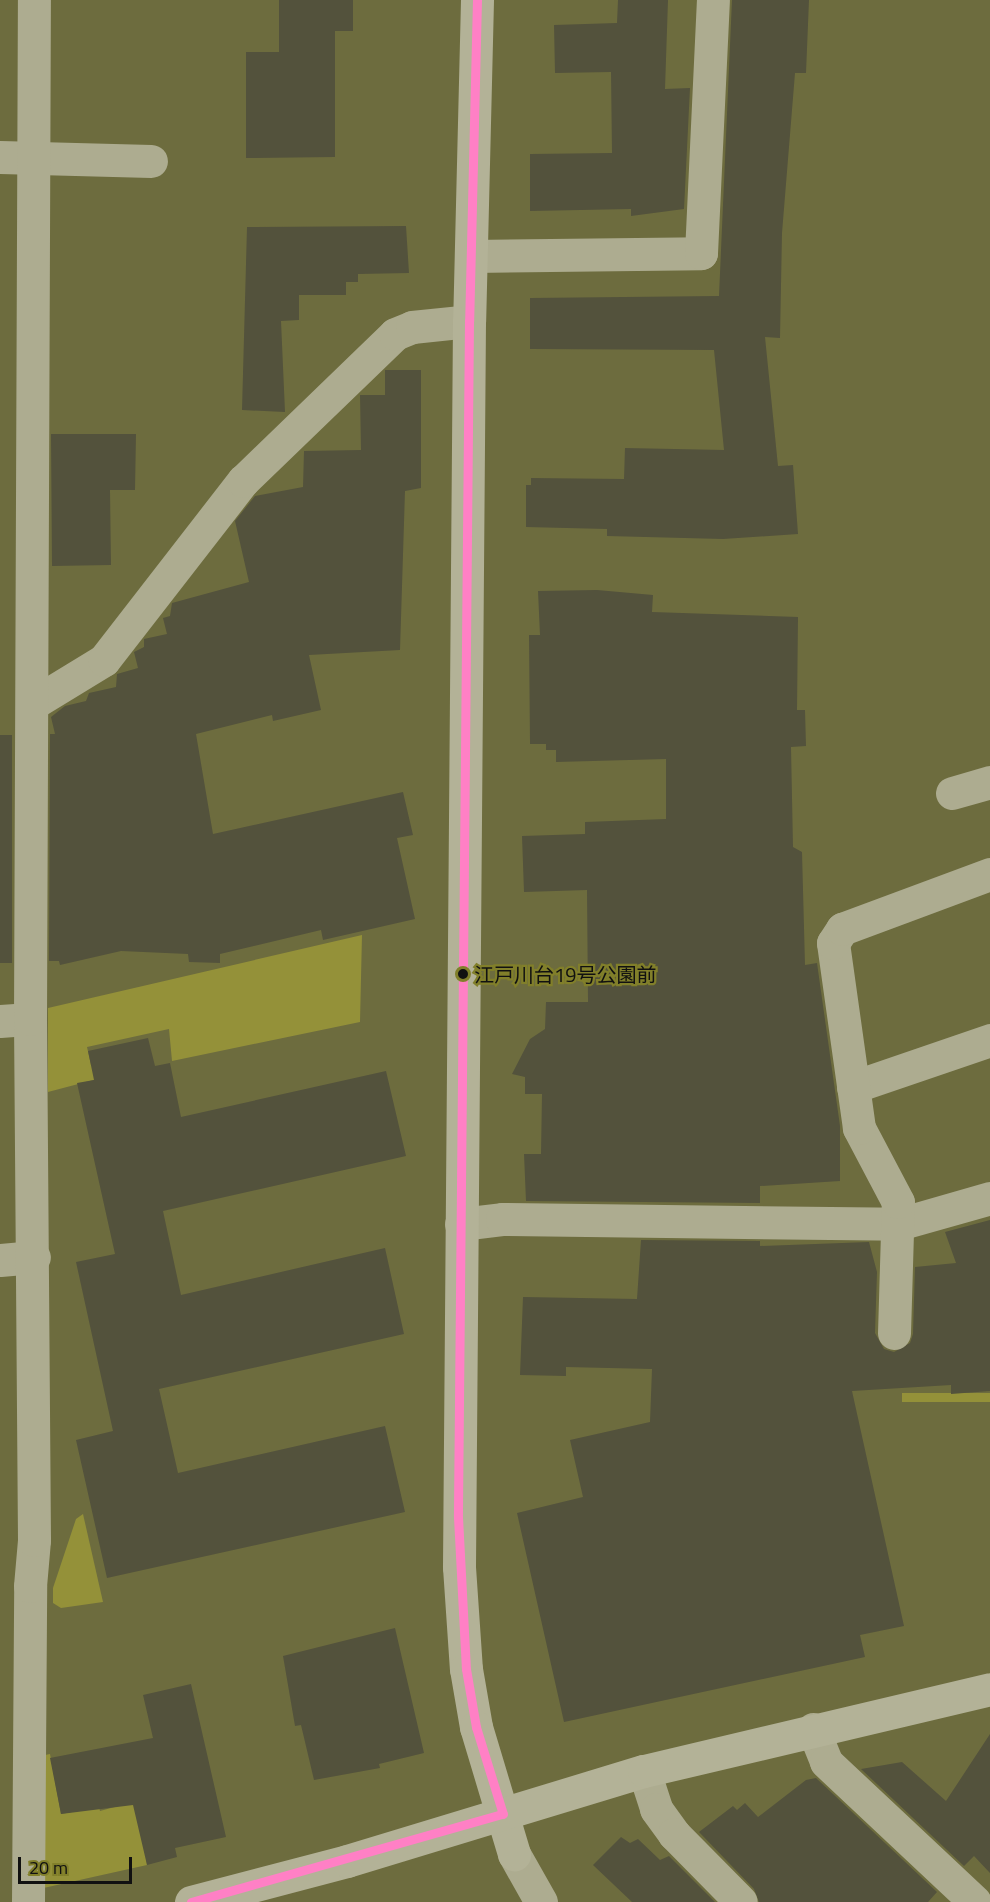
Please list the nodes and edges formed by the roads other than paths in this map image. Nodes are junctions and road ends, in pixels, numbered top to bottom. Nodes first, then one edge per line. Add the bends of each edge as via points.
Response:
1 (34, 0) edge
2 (477, 0) edge
3 (713, 0) edge
4 (16, 158) edge
5 (151, 161) dead end
6 (471, 256) junction
7 (470, 321) junction
8 (32, 704) junction
9 (990, 782) edge
10 (952, 793) dead end
11 (990, 874) edge
12 (15, 1020) edge
13 (990, 1040) edge
14 (853, 1087) junction
15 (990, 1198) edge
16 (461, 1224) junction
17 (899, 1224) junction
18 (34, 1257) junction
19 (0, 1260) edge
20 (894, 1333) dead end
21 (990, 1689) edge
22 (813, 1729) junction
23 (644, 1772) junction
24 (503, 1814) junction
25 (28, 1902) edge
26 (191, 1902) edge
27 (541, 1902) edge
28 (741, 1902) edge
29 (975, 1902) edge

1 - 4 street
2 - 6 street
3 - 6 street via 701,253
4 - 5 street
4 - 8 street
6 - 7 street
7 - 8 street via 412,327 395,334 243,481 104,660
7 - 16 street
8 - 12 street
9 - 10 street
11 - 14 street via 836,935
12 - 18 street
13 - 14 street
14 - 17 street via 859,1128 898,1202
15 - 17 street
16 - 17 street via 502,1220
16 - 24 street via 459,1517 463,1637 476,1727
17 - 20 street
18 - 19 street
18 - 25 street
21 - 22 street
22 - 23 street
22 - 29 street via 826,1762
23 - 24 street
23 - 28 street via 656,1809 674,1834
24 - 26 street
24 - 27 street via 514,1854

